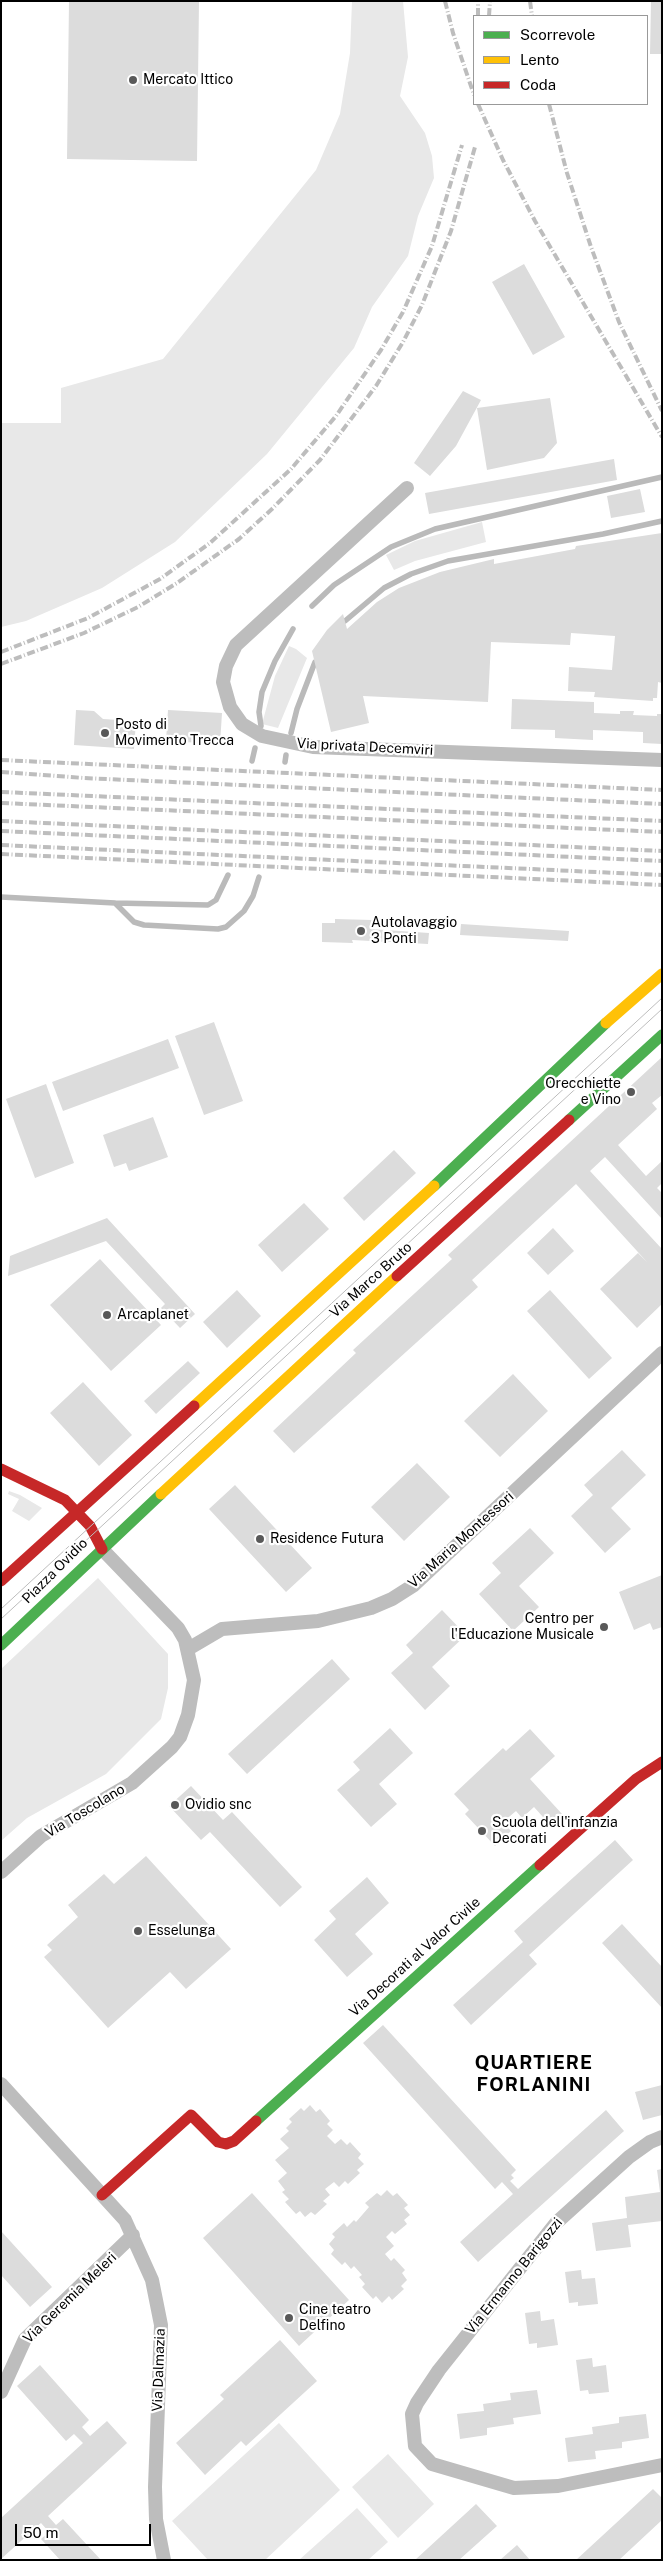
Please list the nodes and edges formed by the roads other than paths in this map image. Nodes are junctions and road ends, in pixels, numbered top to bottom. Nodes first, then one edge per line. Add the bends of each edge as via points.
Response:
1 (407, 488) dead end
2 (662, 760) edge
3 (662, 974) edge
4 (662, 1035) edge
5 (662, 1353) edge
6 (1, 1468) edge
7 (77, 1512) junction
8 (102, 1549) junction
9 (1, 1581) edge
10 (1, 1645) edge
11 (188, 1649) junction
12 (662, 1762) edge
13 (1, 1872) edge
14 (1, 2084) edge
15 (662, 2137) edge
16 (102, 2195) junction
17 (133, 2235) junction
18 (1, 2392) edge
19 (662, 2465) edge
20 (164, 2560) edge

1 - 2 street, Via privata Decemviri via 236,645 223,682 230,707 242,724 267,738 313,747
3 - 7 main road, Via Marco Bruto
4 - 8 main road, Via Marco Bruto
5 - 11 street, Via Maria Montessori via 420,1579 392,1599 372,1608 318,1621 222,1629
6 - 7 main road, Piazza Ovidio via 66,1500
7 - 8 main road, Piazza Ovidio
7 - 9 main road, Piazza Ovidio
8 - 10 main road, Piazza Ovidio
8 - 11 street, Via Toscolano via 178,1628
11 - 13 street, Via Toscolano via 193,1667 193,1693 180,1737 172,1747 132,1783 42,1836
12 - 16 main road, Via Decorati al Valor Civile via 607,1804 234,2141 218,2142 191,2115
14 - 16 street, Via Dalmazia
15 - 19 street, Via Ermanno Barigozzi via 629,2157 566,2212 488,2306 416,2402 412,2414 416,2446 427,2461 436,2467 514,2488 558,2486
16 - 17 street, Via Dalmazia via 125,2220
17 - 18 street, Via Geremia Meleri via 25,2339
17 - 20 street, Via Dalmazia via 152,2280 161,2325 155,2487 156,2519

